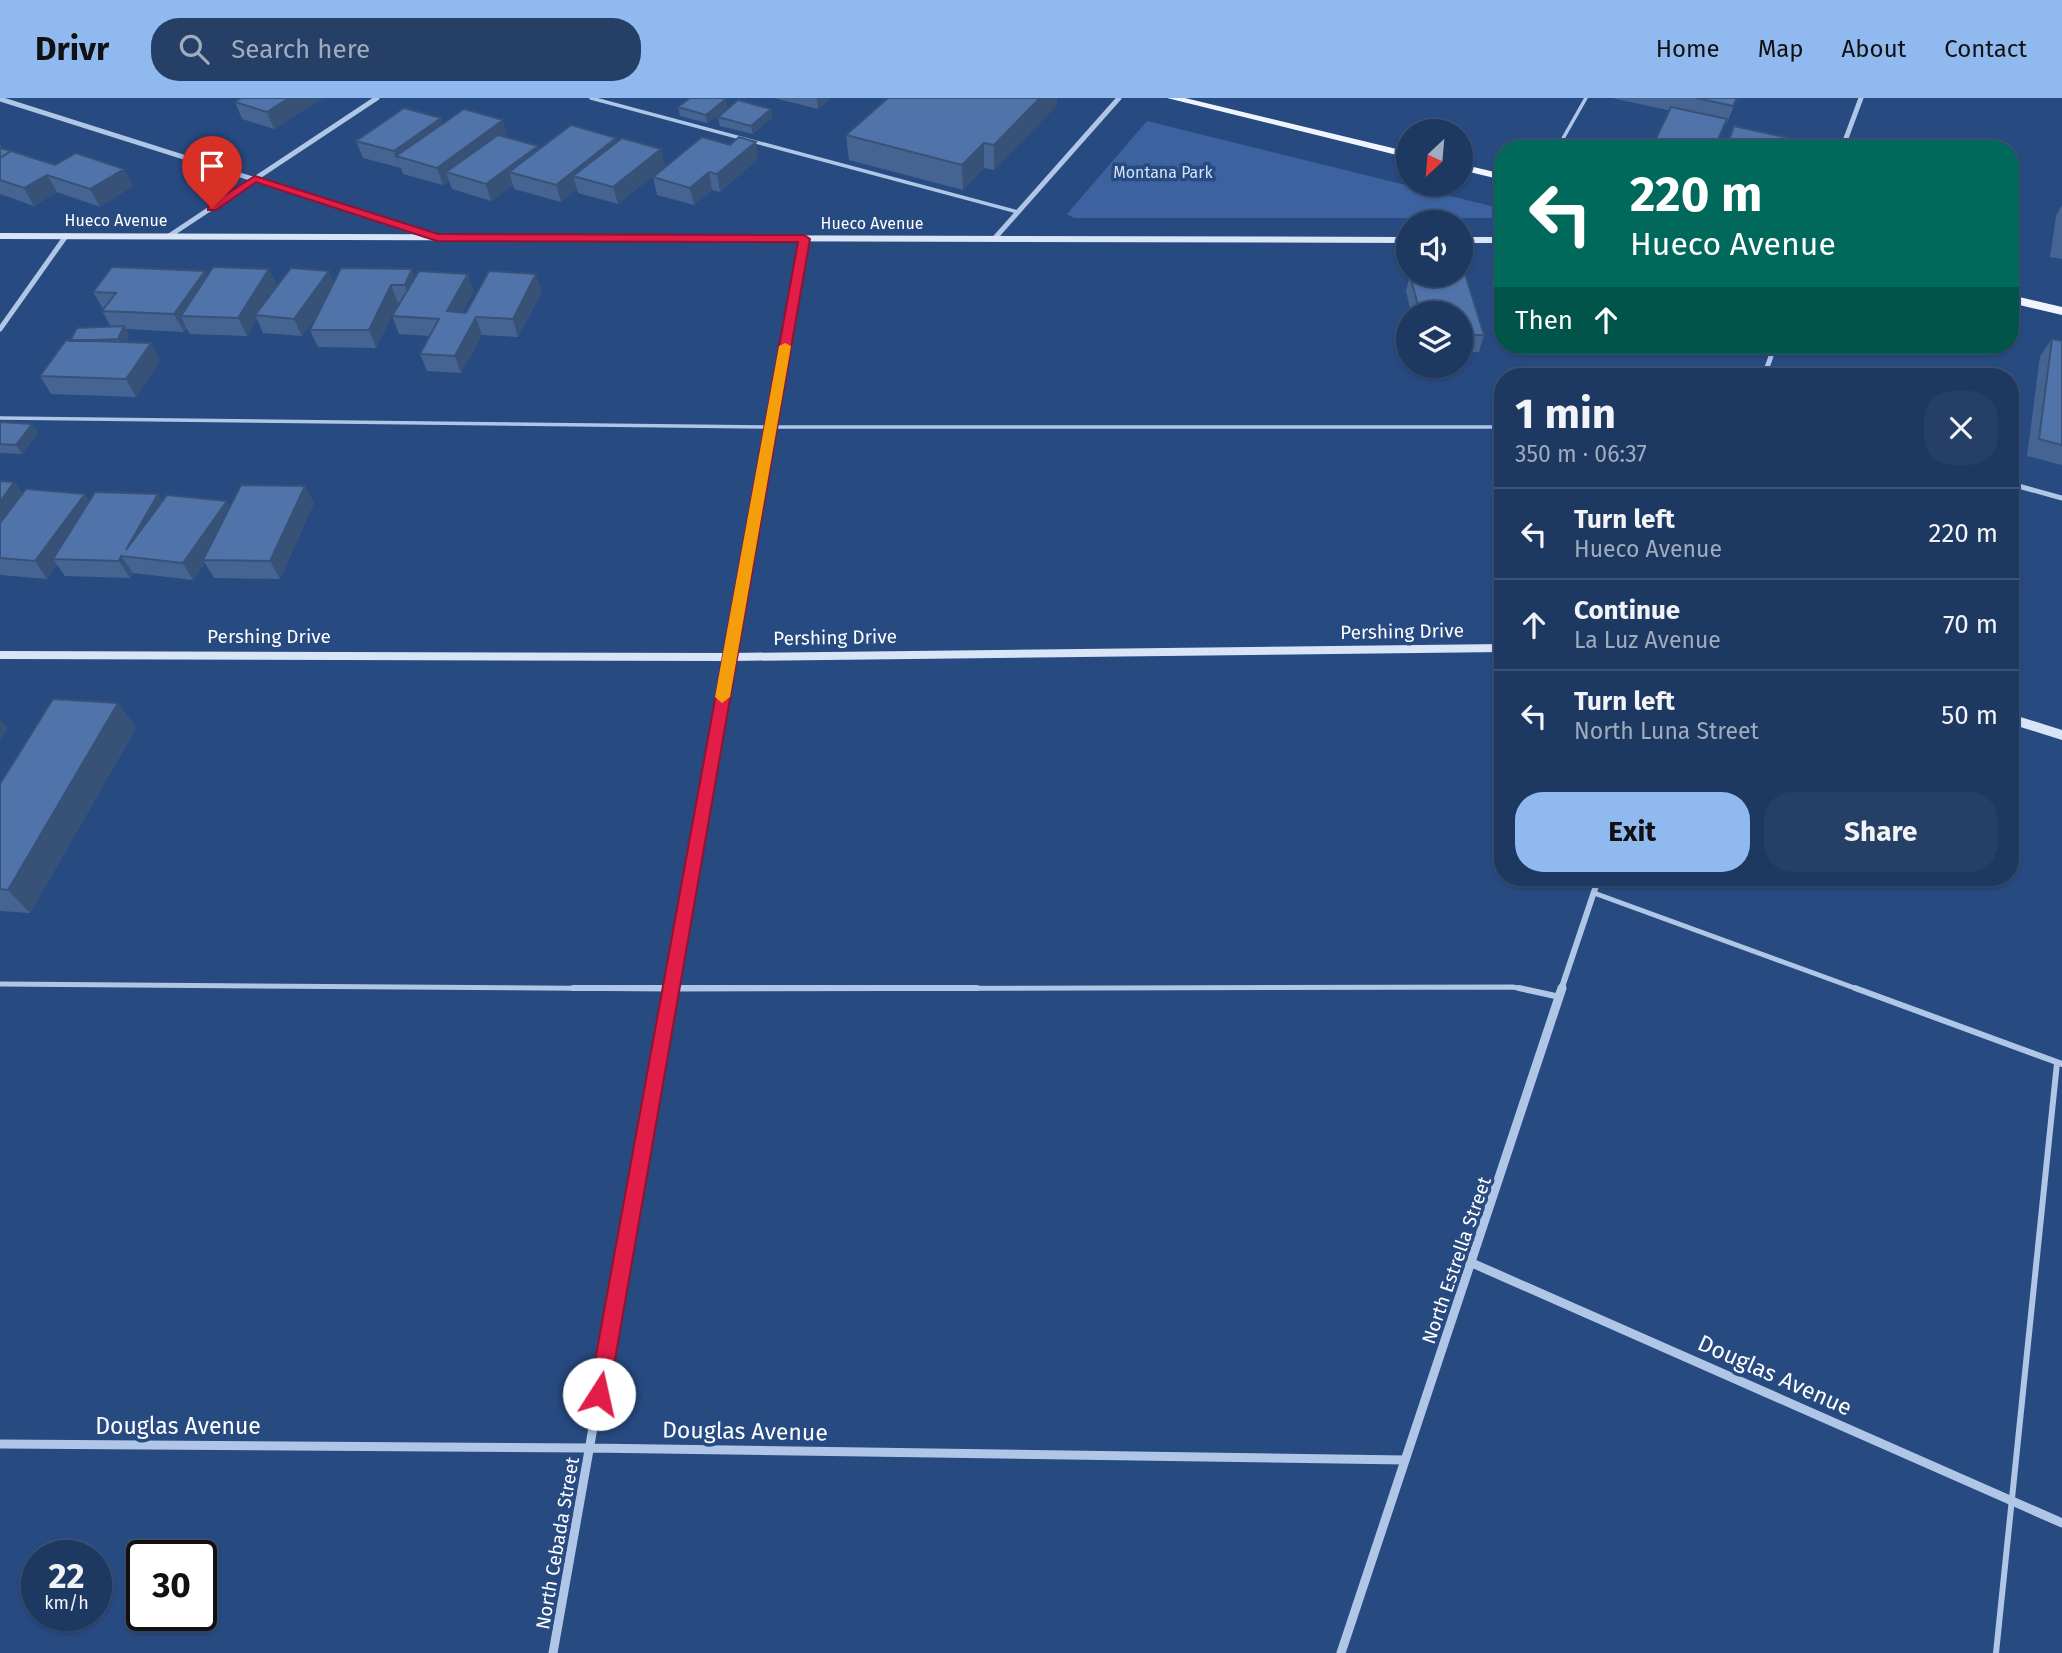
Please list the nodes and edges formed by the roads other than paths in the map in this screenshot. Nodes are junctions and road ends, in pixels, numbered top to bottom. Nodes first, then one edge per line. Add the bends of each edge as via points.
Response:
1 (377, 98) edge
2 (591, 98) edge
3 (1118, 98) edge
4 (1172, 98) edge
5 (1586, 98) edge
6 (1861, 98) edge
7 (0, 99) edge
8 (1562, 140) edge
9 (1845, 140) edge
10 (1396, 152) edge
11 (1474, 170) edge
12 (1494, 175) edge
13 (255, 179) junction
14 (1018, 212) junction
15 (0, 236) edge
16 (66, 236) junction
17 (169, 236) junction
18 (437, 237) junction
19 (804, 239) junction
20 (994, 239) junction
21 (1396, 240) edge
22 (1473, 240) edge
23 (1494, 240) edge
24 (2019, 301) edge
25 (2062, 311) edge
26 (0, 329) edge
27 (0, 418) edge
28 (771, 427) junction
29 (1494, 427) edge
30 (2019, 486) edge
31 (2062, 498) edge
32 (1494, 648) edge
33 (0, 655) edge
34 (730, 657) junction
35 (2019, 722) edge
36 (2062, 735) edge
37 (1596, 886) edge
38 (1594, 893) junction
39 (0, 984) edge
40 (671, 989) junction
41 (1559, 997) junction
42 (2060, 1063) edge
43 (1472, 1263) junction
44 (0, 1444) edge
45 (590, 1448) junction
46 (1405, 1460) junction
47 (2012, 1501) junction
48 (2062, 1523) edge
49 (553, 1653) edge
50 (1341, 1653) edge
51 (1996, 1653) edge

1 - 13 street
2 - 14 lane
3 - 14 street
4 - 10 main road
5 - 8 lane
6 - 9 street
7 - 13 street
11 - 12 main road
13 - 17 street
13 - 18 street
14 - 20 street
15 - 16 street, Hueco Avenue
16 - 17 street, Hueco Avenue
16 - 26 street
17 - 18 street, Hueco Avenue
18 - 19 street, Hueco Avenue
19 - 20 street, Hueco Avenue
19 - 28 street, North Cebada Street
20 - 21 street, Hueco Avenue
22 - 23 street
24 - 25 main road
27 - 28 lane
28 - 29 lane
28 - 34 street, North Cebada Street
30 - 31 lane
32 - 34 street, Pershing Drive
33 - 34 street, Pershing Drive
34 - 40 street, North Cebada Street
35 - 36 street
37 - 38 street, North Estrella Street
38 - 41 street, North Estrella Street
38 - 42 lane
39 - 40 lane
40 - 41 lane via 1513,987
40 - 45 street, North Cebada Street
41 - 43 street, North Estrella Street
42 - 47 lane
43 - 46 street, North Estrella Street
43 - 47 street, Douglas Avenue
44 - 45 street, Douglas Avenue
45 - 46 street, Douglas Avenue
45 - 49 street, North Cebada Street
46 - 50 street, North Estrella Street
47 - 48 street, Douglas Avenue
47 - 51 lane

